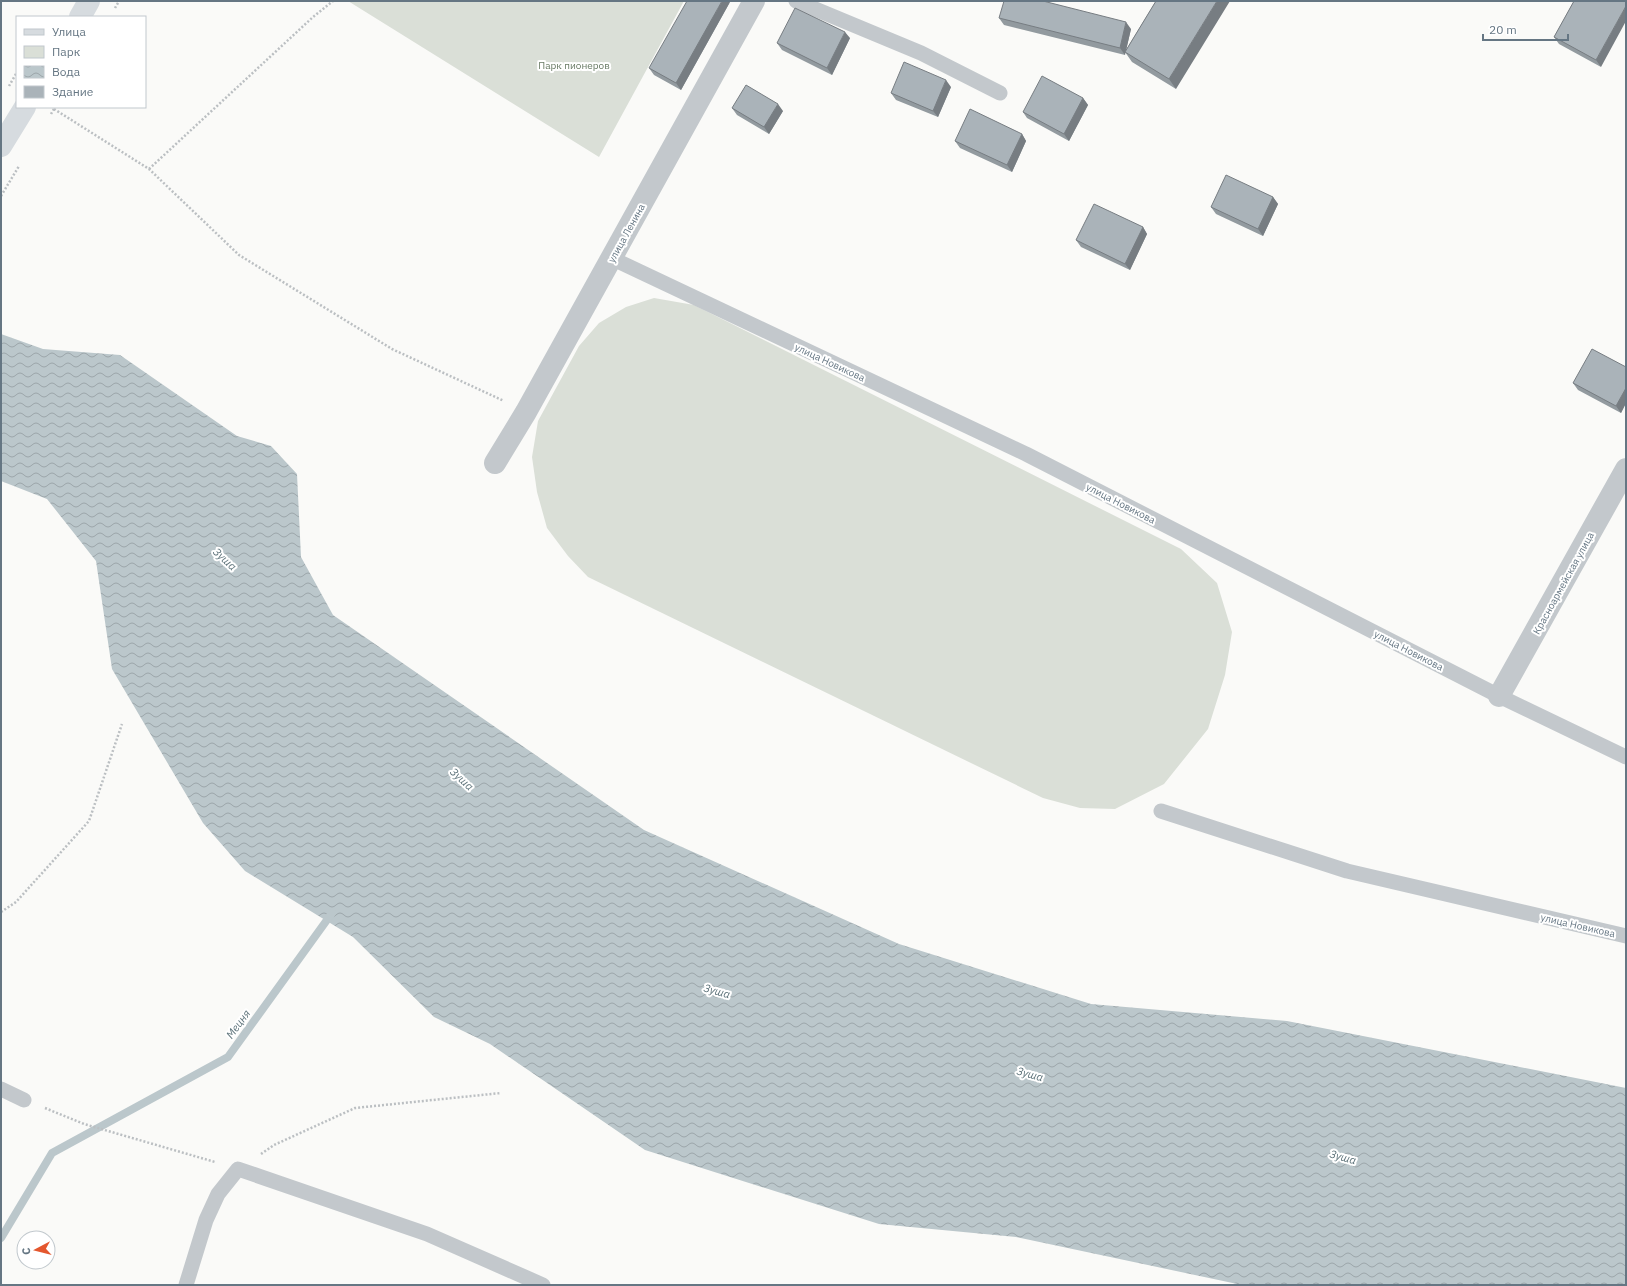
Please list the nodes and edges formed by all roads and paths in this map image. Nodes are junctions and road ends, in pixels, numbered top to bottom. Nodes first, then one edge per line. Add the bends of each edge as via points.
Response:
1 (334, 1) edge
2 (754, 1) edge
3 (796, 1) edge
4 (1000, 93) dead end
5 (24, 108) edge
6 (54, 109) dead end
7 (1, 146) edge
8 (149, 169) junction
9 (611, 258) junction
10 (526, 412) junction
11 (495, 463) dead end
12 (1626, 469) edge
13 (1499, 696) junction
14 (122, 724) dead end
15 (1626, 757) edge
16 (1161, 811) dead end
17 (1, 912) edge
18 (1626, 936) edge
19 (1, 1089) edge
20 (501, 1093) dead end
21 (24, 1100) joint
22 (238, 1169) junction
23 (186, 1285) edge
24 (543, 1285) edge

1 - 8 path via 313,17
2 - 9 street, улица Ленина
3 - 4 lane via 921,53
5 - 7 main road
6 - 8 path
8 - 10 path via 239,255 392,349
9 - 10 street, улица Ленина
9 - 13 lane, улица Новикова via 1026,454
10 - 11 street, улица Ленина
12 - 13 street, Красноармейская улица
13 - 15 lane, улица Новикова
14 - 17 path via 89,821 16,902
16 - 18 lane, улица Новикова via 1347,871
19 - 21 lane
20 - 22 path via 355,1108 274,1145
21 - 22 path via 84,1124
22 - 23 lane via 218,1194 206,1220
22 - 24 lane via 427,1234

